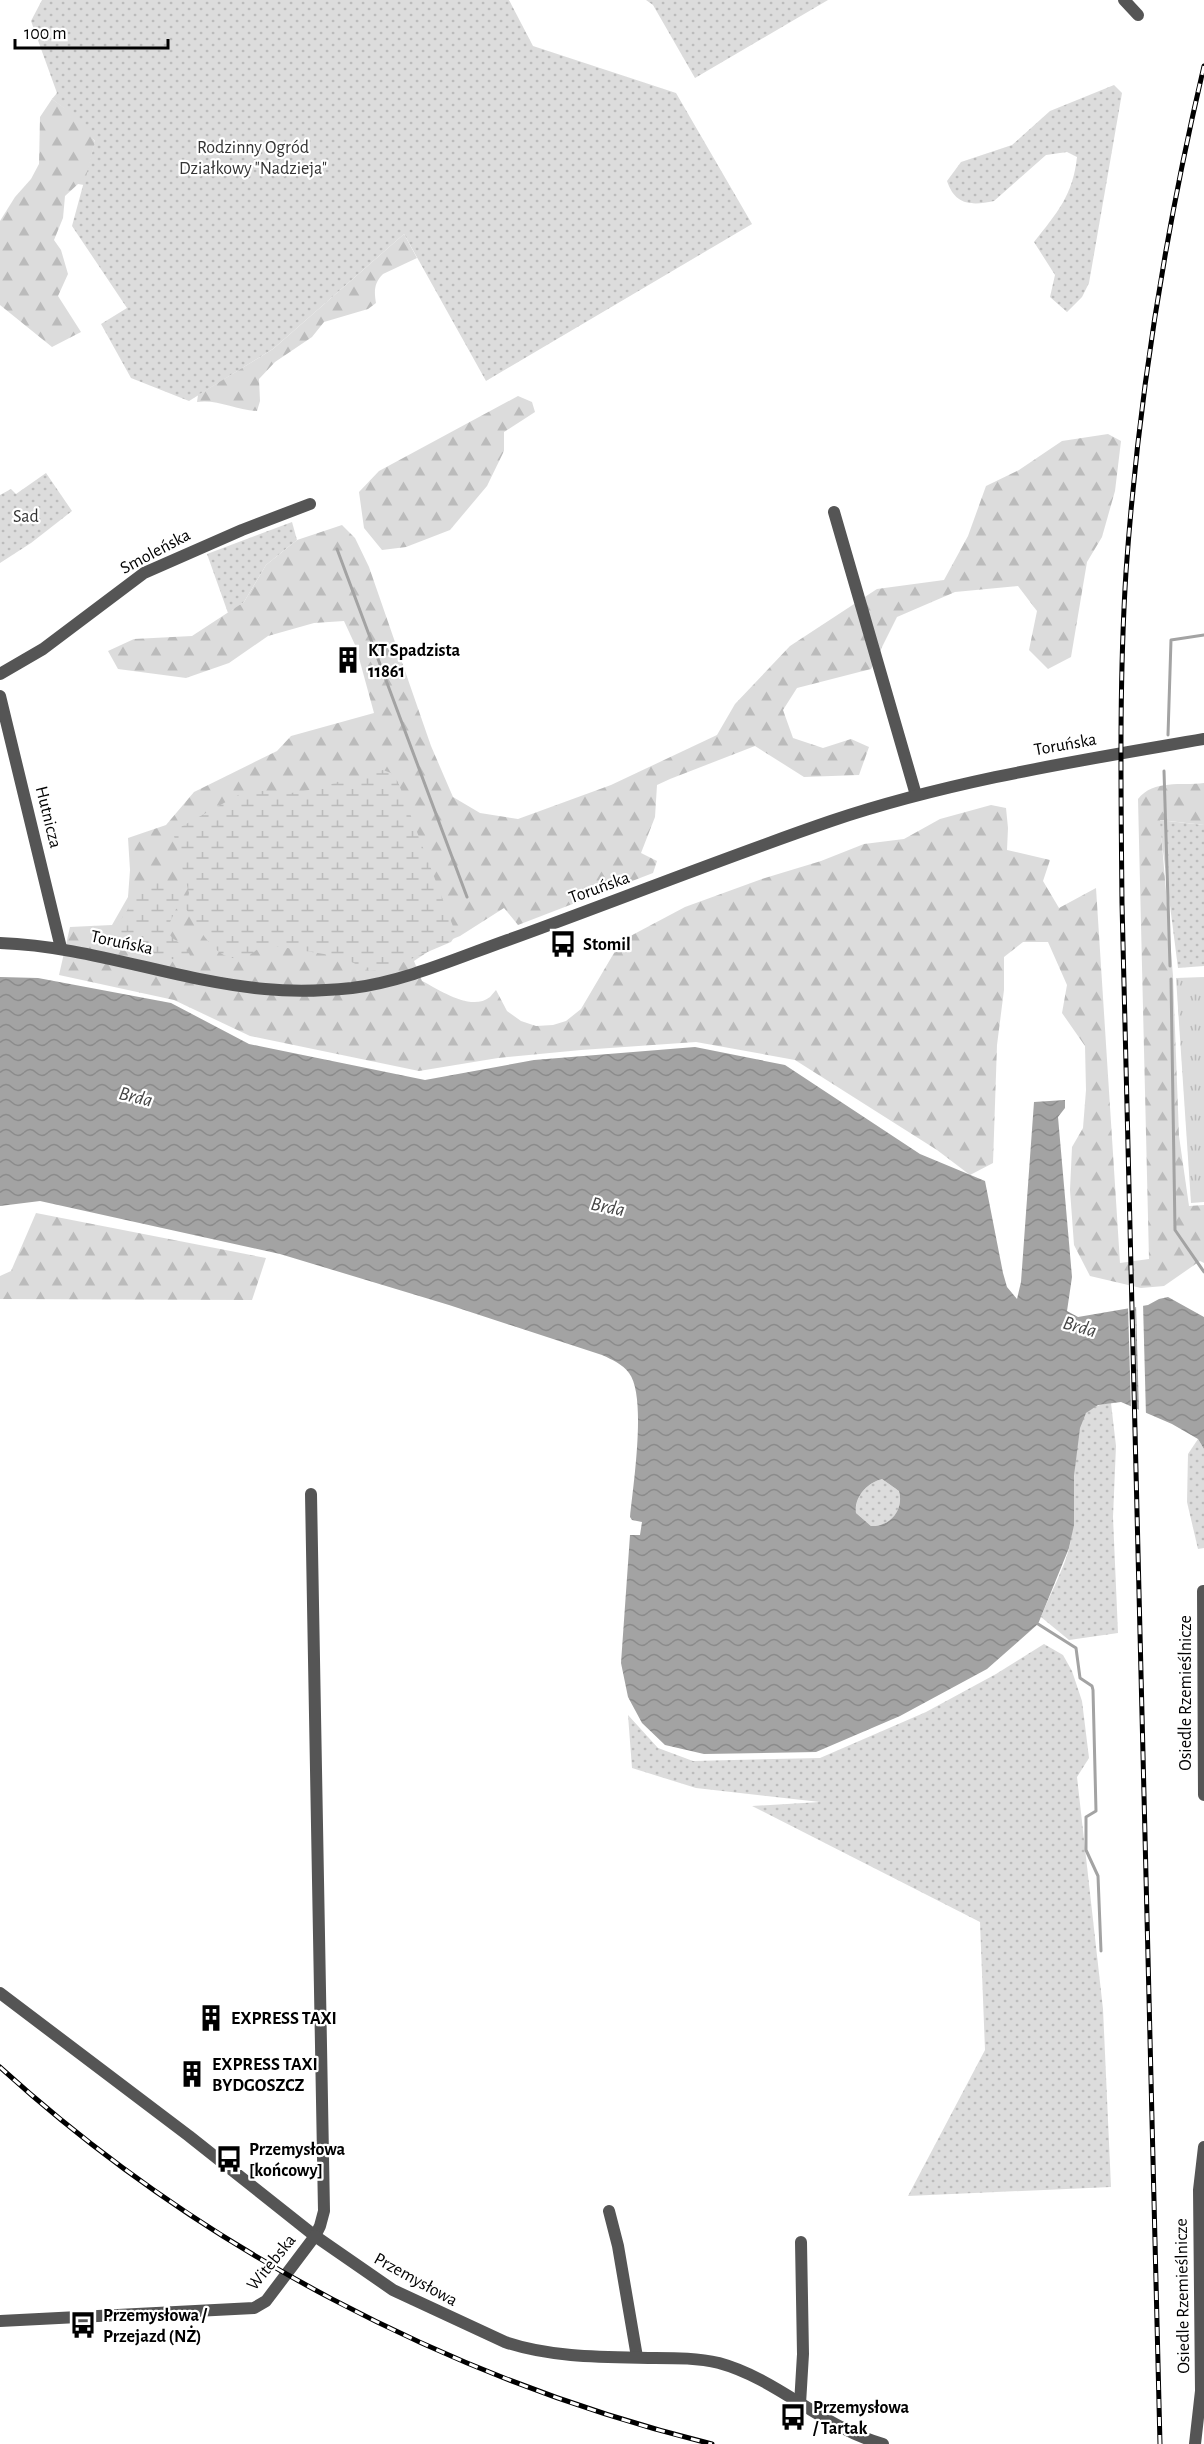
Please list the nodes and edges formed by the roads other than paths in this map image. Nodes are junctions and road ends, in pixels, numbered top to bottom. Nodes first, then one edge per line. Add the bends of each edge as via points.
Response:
1 (1124, 0) edge
2 (1138, 15) dead end
3 (310, 504) dead end
4 (834, 512) dead end
5 (0, 674) edge
6 (0, 696) edge
7 (1204, 740) edge
8 (916, 795) junction
9 (0, 943) edge
10 (61, 948) junction
11 (311, 1494) dead end
12 (1203, 1591) edge
13 (1204, 1795) edge
14 (0, 1993) edge
15 (1204, 2147) edge
16 (609, 2211) dead end
17 (315, 2236) junction
18 (801, 2242) dead end
19 (0, 2321) edge
20 (637, 2356) junction
21 (800, 2404) junction
22 (883, 2444) edge
23 (1196, 2444) edge

1 - 2 street
3 - 5 street, Smoleńska via 144,573 43,649
4 - 8 street
6 - 10 street, Hutnicza
7 - 8 street, Toruńska via 1032,768
8 - 10 street, Toruńska via 831,821 432,968 357,987 311,991 262,989
9 - 10 street, Toruńska
11 - 17 street, Witebska via 324,2211
12 - 13 street, Osiedle Rzemieślnicze
14 - 17 street, Przemysłowa
15 - 23 street, Osiedle Rzemieślnicze via 1199,2190 1201,2391
16 - 20 street
17 - 19 street, Witebska via 266,2301 254,2308
17 - 20 street, Przemysłowa via 393,2290 505,2342 558,2353
18 - 21 street
20 - 21 street, Przemysłowa via 698,2359 732,2367
21 - 22 street, Przemysłowa via 834,2424

